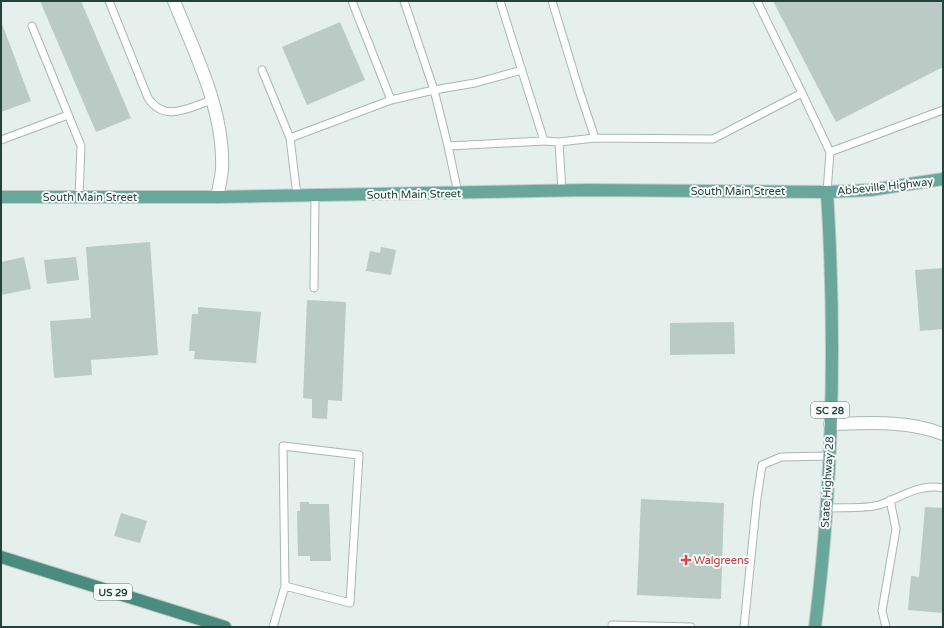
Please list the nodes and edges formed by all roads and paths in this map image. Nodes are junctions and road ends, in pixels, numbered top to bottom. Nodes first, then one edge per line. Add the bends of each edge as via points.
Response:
1 (109, 1) edge
2 (174, 1) edge
3 (352, 1) edge
4 (404, 1) edge
5 (500, 1) edge
6 (552, 1) edge
7 (758, 1) edge
8 (32, 26) dead end
9 (262, 70) dead end
10 (522, 70) junction
11 (434, 90) junction
12 (802, 93) junction
13 (212, 100) junction
14 (391, 100) junction
15 (943, 110) edge
16 (68, 115) junction
17 (290, 138) junction
18 (595, 138) junction
19 (1, 140) edge
20 (544, 141) junction
21 (559, 142) junction
22 (448, 146) junction
23 (830, 152) junction
24 (943, 179) edge
25 (562, 191) junction
26 (827, 192) junction
27 (458, 193) junction
28 (297, 195) junction
29 (315, 195) junction
30 (1, 197) edge
31 (79, 197) junction
32 (217, 197) junction
33 (314, 288) dead end
34 (830, 424) junction
35 (943, 434) edge
36 (829, 456) junction
37 (943, 488) edge
38 (890, 500) junction
39 (826, 508) junction
40 (1, 557) edge
41 (285, 586) junction
42 (225, 627) edge
43 (273, 627) edge
44 (612, 627) edge
45 (691, 627) edge
46 (744, 627) edge
47 (815, 627) edge
48 (886, 627) edge

1 - 13 lane via 148,98 154,107 162,112 171,113
2 - 13 street
3 - 14 lane
4 - 11 lane
5 - 10 lane
6 - 18 lane
7 - 12 lane
8 - 16 lane
9 - 17 lane
10 - 11 lane via 475,83
10 - 20 lane
11 - 14 lane
11 - 22 lane
12 - 18 lane via 712,139
12 - 23 lane
13 - 32 street via 222,156
14 - 17 lane
15 - 23 lane
16 - 19 lane
16 - 31 lane via 81,146
17 - 28 lane
18 - 21 lane
20 - 21 lane
20 - 22 lane
21 - 25 lane
22 - 27 lane
23 - 26 lane
24 - 26 main road, Abbeville Highway via 870,190
25 - 26 main road, South Main Street
25 - 27 main road, South Main Street
26 - 34 main road, State Highway 28 / SC 28 via 831,258
27 - 29 main road, South Main Street
28 - 29 main road, South Main Street
28 - 32 main road, South Main Street
29 - 33 lane
30 - 31 main road, South Main Street
31 - 32 main road, South Main Street
34 - 35 street via 892,422
34 - 36 main road, State Highway 28 / SC 28
36 - 39 main road, State Highway 28 / SC 28
36 - 46 lane via 781,457 762,465
37 - 38 lane via 916,489
38 - 39 lane via 877,506
38 - 48 lane via 896,529 882,611
39 - 47 main road, State Highway 28 / SC 28 via 822,574
40 - 42 highway, US 29
41 - 41 lane via 283,446 359,454 350,603
41 - 43 lane
44 - 45 lane

